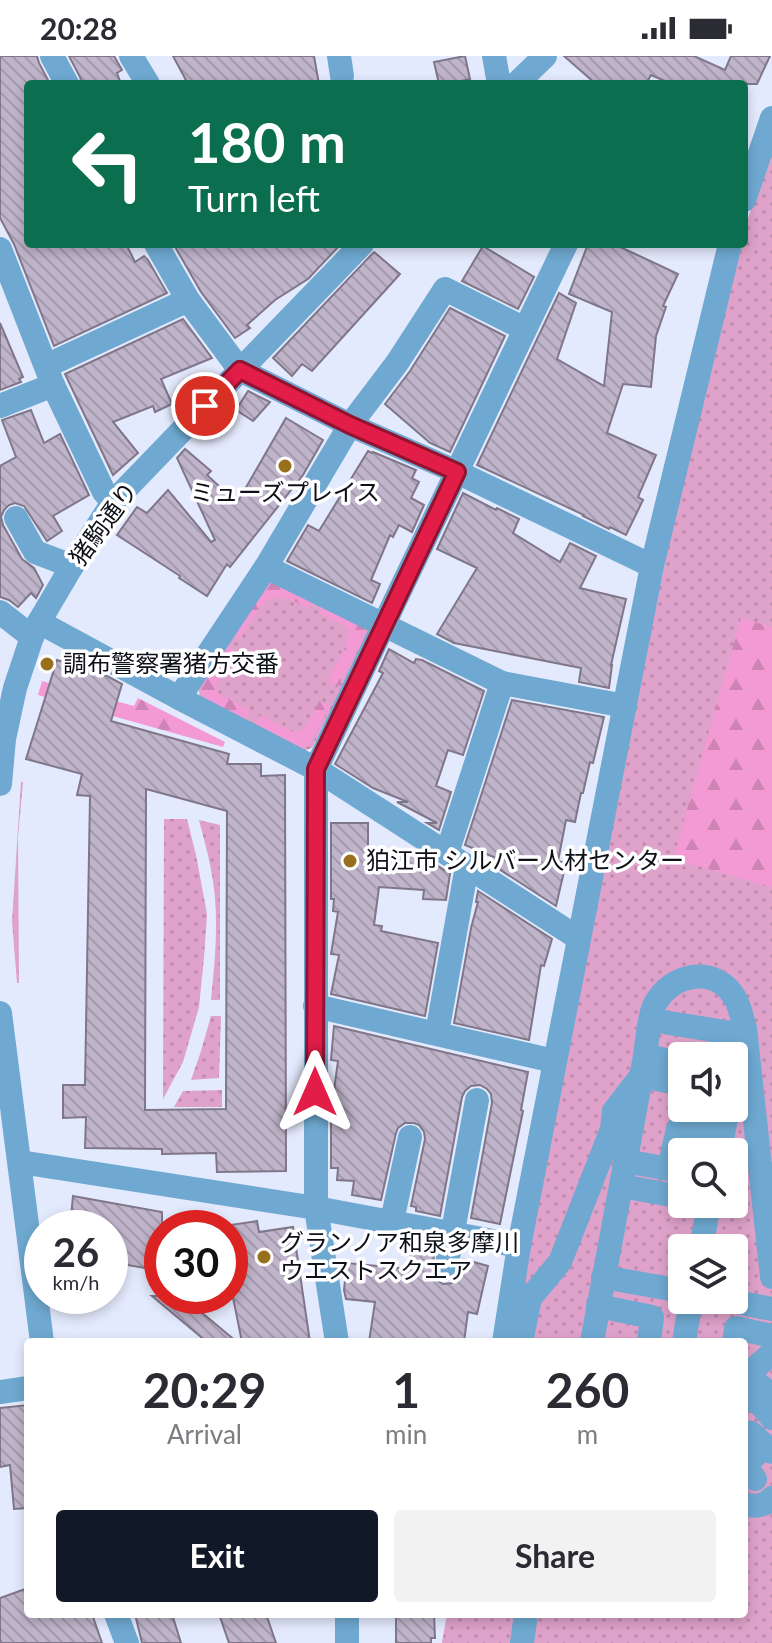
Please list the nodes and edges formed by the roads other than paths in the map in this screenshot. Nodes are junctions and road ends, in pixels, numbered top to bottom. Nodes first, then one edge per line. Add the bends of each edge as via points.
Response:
1 (52, 56) edge
2 (131, 56) edge
3 (494, 56) edge
4 (545, 56) edge
5 (65, 80) edge
6 (146, 80) edge
7 (498, 80) edge
8 (520, 80) edge
9 (772, 118) edge
10 (748, 188) edge
11 (158, 248) edge
12 (358, 248) edge
13 (564, 248) edge
14 (729, 248) edge
15 (0, 249) edge
16 (188, 300) junction
17 (525, 329) junction
18 (240, 370) junction
19 (49, 375) junction
20 (0, 406) edge
21 (350, 425) junction
22 (457, 472) junction
23 (113, 502) junction
24 (16, 518) dead end
25 (72, 566) junction
26 (652, 566) junction
27 (266, 567) junction
28 (0, 612) edge
29 (384, 623) junction
30 (35, 630) junction
31 (502, 683) junction
32 (179, 698) junction
33 (625, 706) junction
34 (316, 769) junction
35 (0, 784) edge
36 (457, 860) junction
37 (578, 938) junction
38 (315, 1006) junction
39 (0, 1013) edge
40 (651, 1020) junction
41 (744, 1032) junction
42 (437, 1033) junction
43 (742, 1042) edge
44 (554, 1061) junction
45 (668, 1064) edge
46 (643, 1066) junction
47 (668, 1078) edge
48 (477, 1100) dead end
49 (410, 1137) dead end
50 (676, 1138) edge
51 (704, 1138) edge
52 (625, 1161) junction
53 (20, 1162) junction
54 (668, 1169) edge
55 (621, 1186) junction
56 (668, 1194) edge
57 (316, 1208) junction
58 (392, 1221) junction
59 (453, 1232) junction
60 (519, 1246) junction
61 (446, 1269) dead end
62 (603, 1277) junction
63 (772, 1277) edge
64 (668, 1289) edge
65 (748, 1304) edge
66 (598, 1306) junction
67 (772, 1309) edge
68 (689, 1314) edge
69 (772, 1336) edge
70 (42, 1338) edge
71 (336, 1338) edge
72 (505, 1338) edge
73 (522, 1338) edge
74 (593, 1338) edge
75 (649, 1338) edge
76 (685, 1338) edge
77 (735, 1338) edge
78 (772, 1353) edge
79 (748, 1374) edge
80 (748, 1376) edge
81 (24, 1389) edge
82 (0, 1392) edge
83 (772, 1395) edge
84 (748, 1398) edge
85 (772, 1418) edge
86 (748, 1433) edge
87 (769, 1450) edge
88 (748, 1462) edge
89 (748, 1469) edge
90 (755, 1479) dead end
91 (772, 1498) edge
92 (748, 1506) edge
93 (118, 1618) edge
94 (347, 1618) edge
95 (525, 1618) edge
96 (127, 1643) edge
97 (347, 1643) edge
98 (522, 1643) edge

1 - 5 street
2 - 6 street
3 - 7 street
4 - 8 street
9 - 10 street
11 - 16 street
12 - 18 street, 猪駒通り
13 - 17 street
14 - 26 street
15 - 19 street
16 - 18 street
16 - 19 street
17 - 21 street via 445,289
17 - 22 street
18 - 21 street
18 - 23 street, 猪駒通り
19 - 20 street
19 - 23 street
21 - 22 street
21 - 27 street
22 - 26 street
22 - 29 street
23 - 25 street, 猪駒通り
24 - 25 street via 35,552
25 - 30 street, 猪駒通り
26 - 33 street
27 - 29 street
27 - 32 street
28 - 30 street
29 - 31 street
29 - 34 street
30 - 32 street
30 - 35 street, 猪駒通り via 15,688
31 - 33 street
31 - 36 street
32 - 34 street
33 - 37 street
34 - 36 street
34 - 38 street
36 - 37 street
36 - 42 street
37 - 44 street
38 - 42 street
38 - 57 street
39 - 53 street
40 - 41 street
40 - 41 street via 664,990 678,980 705,977 722,983 736,998
40 - 46 street
41 - 43 street
41 - 63 street
42 - 44 street
44 - 60 street
45 - 46 street
46 - 47 street
46 - 52 street
46 - 73 street via 614,1111 612,1129 560,1262 530,1298
48 - 59 street
49 - 58 street
50 - 51 street via 678,1129
52 - 54 street
52 - 55 street
53 - 57 street
53 - 70 street
55 - 56 street
55 - 62 street
57 - 58 street
57 - 71 street
58 - 59 street
59 - 60 street
59 - 61 street
60 - 72 street
62 - 64 street
62 - 66 street
65 - 67 street
66 - 74 street
66 - 75 street via 652,1317
68 - 76 street
69 - 77 street via 736,1328
78 - 79 street
80 - 83 street
81 - 82 street
84 - 85 street
86 - 87 street
87 - 88 street
89 - 90 street
91 - 92 street via 758,1507
93 - 96 street
94 - 97 street
95 - 98 street

